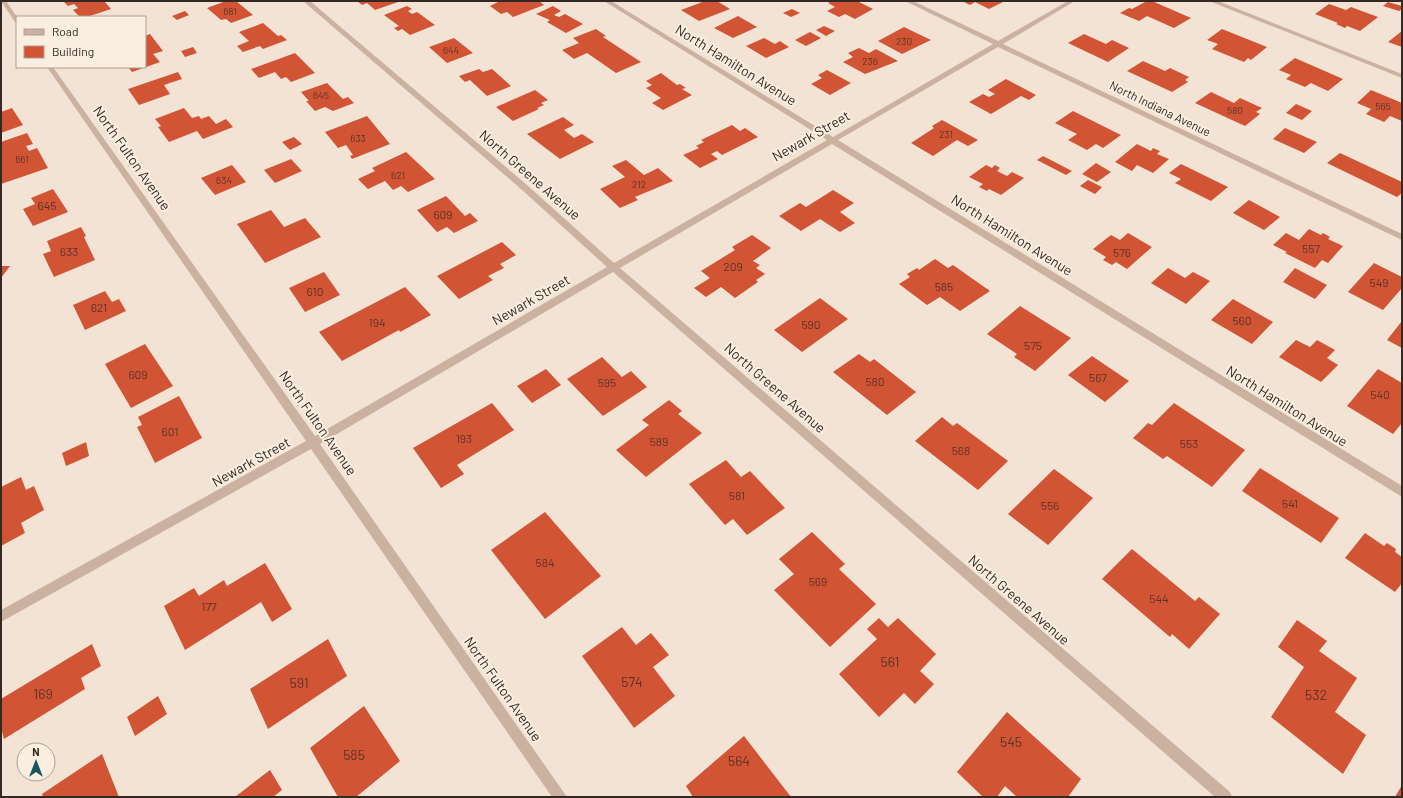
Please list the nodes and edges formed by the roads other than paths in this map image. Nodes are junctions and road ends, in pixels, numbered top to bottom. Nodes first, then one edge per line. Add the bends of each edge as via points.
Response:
1 (3, 1) edge
2 (306, 1) edge
3 (607, 1) edge
4 (908, 1) edge
5 (1072, 1) edge
6 (1212, 1) edge
7 (16, 20) edge
8 (998, 44) junction
9 (51, 68) edge
10 (1402, 76) edge
11 (832, 139) junction
12 (1402, 237) edge
13 (614, 268) junction
14 (314, 442) junction
15 (1402, 492) edge
16 (1, 616) edge
17 (560, 797) edge
18 (1225, 797) edge

1 - 7 street
2 - 13 street, North Greene Avenue via 524,187
3 - 11 street, North Hamilton Avenue
4 - 8 street, North Indiana Avenue
5 - 8 street, Newark Street
6 - 10 street
8 - 11 street, Newark Street
8 - 12 street, North Indiana Avenue
9 - 14 street, North Fulton Avenue
11 - 13 street, Newark Street
11 - 15 street, North Hamilton Avenue
13 - 14 street, Newark Street
13 - 18 street, North Greene Avenue
14 - 16 street, Newark Street
14 - 17 street, North Fulton Avenue

